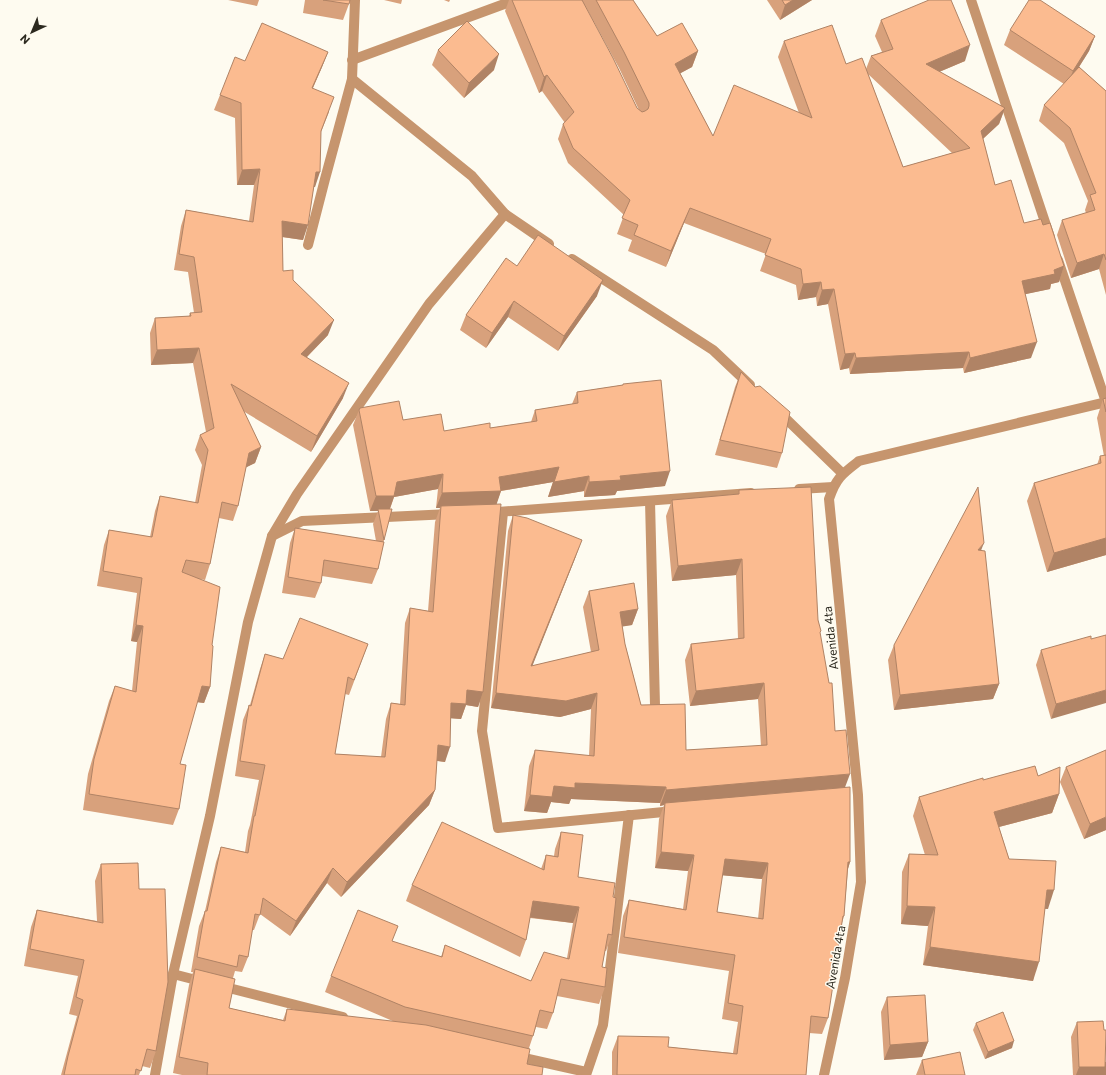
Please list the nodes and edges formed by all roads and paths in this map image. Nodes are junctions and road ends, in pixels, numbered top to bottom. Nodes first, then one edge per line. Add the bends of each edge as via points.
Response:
1 (355, 0) edge
2 (515, 0) edge
3 (971, 0) edge
4 (352, 60) junction
5 (352, 79) junction
6 (505, 214) junction
7 (308, 245) dead end
8 (758, 393) edge
9 (1106, 402) edge
10 (769, 404) edge
11 (842, 473) junction
12 (833, 487) junction
13 (785, 490) edge
14 (761, 492) edge
15 (650, 501) junction
16 (488, 512) edge
17 (503, 512) junction
18 (457, 514) edge
19 (272, 536) junction
20 (655, 706) edge
21 (684, 810) edge
22 (629, 814) junction
23 (173, 974) junction
24 (349, 1019) edge
25 (502, 1053) edge
26 (586, 1073) edge
27 (155, 1075) edge
28 (824, 1075) edge

1 - 4 street
2 - 4 street
3 - 9 street
4 - 5 street
5 - 6 street via 472,176
5 - 7 street
6 - 8 street via 713,350
6 - 19 street via 429,304 298,494
9 - 11 street, Avenida 4ta via 859,461
10 - 11 street
11 - 12 street, Avenida 4ta
12 - 13 street
12 - 28 street, Avenida 4ta via 830,499 861,882 845,978
14 - 15 street
15 - 17 street
15 - 20 street
16 - 17 street
17 - 22 street via 482,731 498,828
18 - 19 street via 302,521
19 - 23 street via 248,622 210,816
21 - 22 street
22 - 26 street via 603,1025
23 - 24 street
23 - 27 street
25 - 26 street

